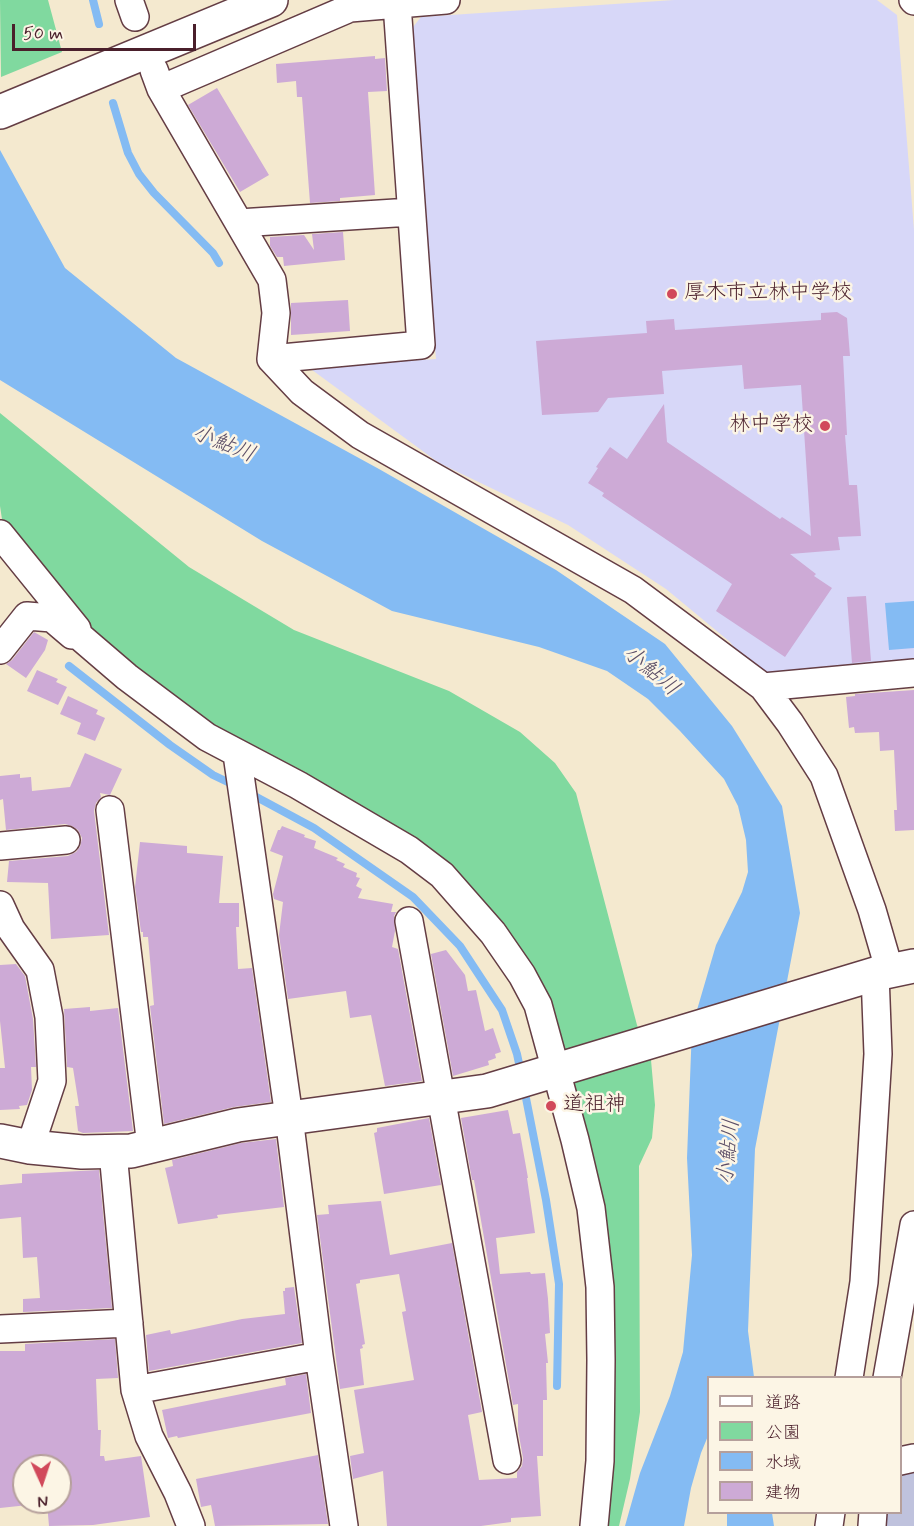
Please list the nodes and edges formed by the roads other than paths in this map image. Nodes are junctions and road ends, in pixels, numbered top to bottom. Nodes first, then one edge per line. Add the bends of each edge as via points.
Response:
1 (271, 0) edge
2 (446, 0) edge
3 (397, 4) junction
4 (0, 112) edge
5 (411, 212) junction
6 (239, 223) junction
7 (271, 359) junction
8 (0, 534) edge
9 (78, 635) junction
10 (0, 650) edge
11 (914, 673) edge
12 (763, 687) junction
13 (240, 778) junction
14 (110, 810) dead end
15 (66, 840) dead end
16 (0, 846) edge
17 (2, 912) edge
18 (410, 921) dead end
19 (893, 971) edge
20 (534, 1078) junction
21 (442, 1097) junction
22 (289, 1117) junction
23 (15, 1144) edge
24 (151, 1146) junction
25 (113, 1152) junction
26 (914, 1225) edge
27 (864, 1282) junction
28 (906, 1296) edge
29 (129, 1323) junction
30 (15, 1334) edge
31 (319, 1356) junction
32 (849, 1376) edge
33 (887, 1376) edge
34 (135, 1390) junction
35 (507, 1460) dead end
36 (191, 1526) edge
37 (344, 1526) edge
38 (594, 1526) edge

1 - 4 street
2 - 3 street
3 - 5 street
3 - 6 street via 350,8 158,80
5 - 6 street
5 - 7 street via 421,345
6 - 7 street via 272,280 276,313
7 - 12 street via 302,392 360,435 633,590
8 - 9 street via 78,629
9 - 10 street via 72,635 52,618 27,616
9 - 13 street via 207,737
11 - 12 street
12 - 19 street via 824,776
13 - 20 street via 298,785 409,850 442,875 493,933 538,1005
13 - 22 street
14 - 24 street
15 - 16 street
17 - 23 street via 40,970 49,1017 52,1081
18 - 21 street
19 - 20 street
19 - 27 street via 878,1054
20 - 21 street via 487,1091
20 - 38 street via 576,1140 591,1208 600,1287 600,1461
21 - 22 street
21 - 35 street
22 - 24 street
22 - 31 street
23 - 25 street
24 - 25 street
25 - 29 street
26 - 28 street
27 - 28 street
27 - 32 street
28 - 33 street
29 - 30 street
29 - 34 street
31 - 34 street
31 - 37 street
34 - 36 street via 149,1436

